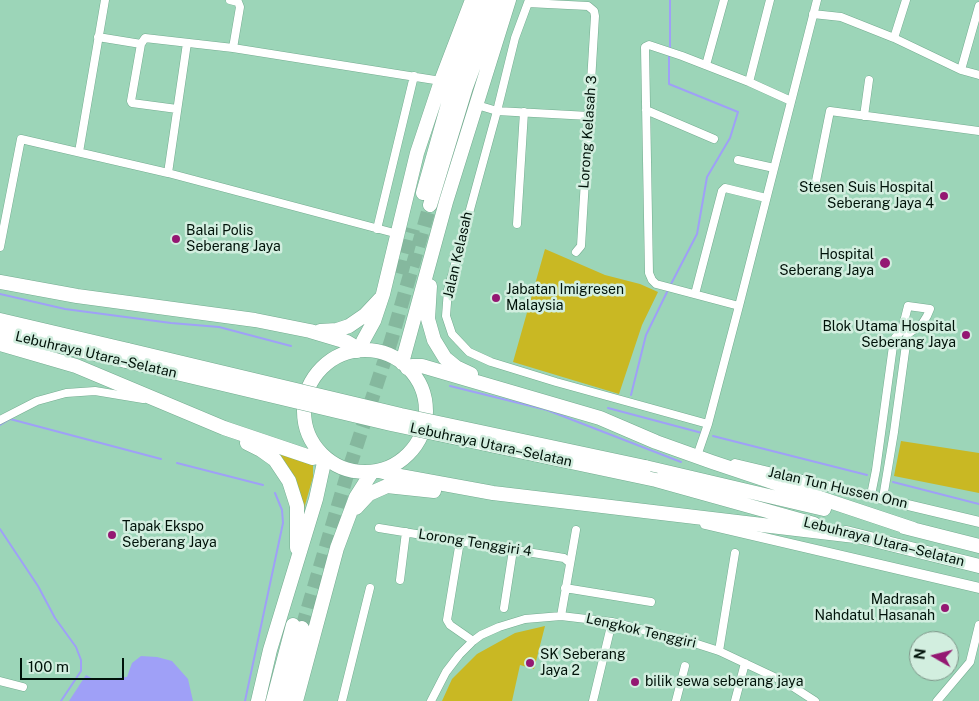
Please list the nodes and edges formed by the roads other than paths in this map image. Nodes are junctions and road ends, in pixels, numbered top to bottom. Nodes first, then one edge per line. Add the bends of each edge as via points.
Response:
1 (105, 0) edge
2 (230, 0) edge
3 (472, 0) edge
4 (485, 0) edge
5 (498, 0) edge
6 (511, 0) edge
7 (724, 0) edge
8 (770, 0) edge
9 (817, 0) edge
10 (906, 0) edge
11 (528, 1) edge
12 (979, 6) edge
13 (813, 14) junction
14 (98, 37) junction
15 (894, 38) junction
16 (186, 43) junction
17 (141, 44) junction
18 (233, 48) junction
19 (706, 66) junction
20 (961, 70) junction
21 (979, 75) edge
22 (414, 76) junction
23 (869, 80) dead end
24 (441, 82) junction
25 (749, 82) junction
26 (791, 101) junction
27 (477, 105) junction
28 (177, 109) junction
29 (646, 110) junction
30 (497, 111) junction
31 (524, 112) junction
32 (589, 116) junction
33 (864, 116) junction
34 (979, 132) edge
35 (714, 139) dead end
36 (79, 152) junction
37 (738, 160) dead end
38 (774, 168) junction
39 (168, 173) junction
40 (816, 181) dead end
41 (766, 198) junction
42 (518, 224) dead end
43 (377, 229) junction
44 (398, 234) junction
45 (0, 247) edge
46 (576, 252) dead end
47 (429, 266) junction
48 (0, 282) edge
49 (383, 294) junction
50 (695, 294) junction
51 (739, 306) junction
52 (0, 320) edge
53 (0, 332) edge
54 (310, 332) junction
55 (0, 344) edge
56 (359, 350) junction
57 (127, 355) junction
58 (405, 366) junction
59 (889, 376) junction
60 (901, 378) junction
61 (487, 385) junction
62 (160, 401) junction
63 (0, 420) edge
64 (708, 424) junction
65 (224, 428) junction
66 (882, 430) junction
67 (894, 432) junction
68 (698, 456) junction
69 (324, 457) junction
70 (375, 471) junction
71 (467, 488) junction
72 (871, 496) junction
73 (883, 498) junction
74 (662, 514) junction
75 (979, 522) edge
76 (347, 524) junction
77 (379, 528) dead end
78 (913, 529) junction
79 (576, 530) dead end
80 (406, 532) junction
81 (855, 536) junction
82 (460, 541) junction
83 (979, 546) edge
84 (513, 550) junction
85 (735, 554) dead end
86 (570, 563) junction
87 (296, 566) junction
88 (979, 566) edge
89 (400, 580) dead end
90 (370, 588) dead end
91 (566, 588) junction
92 (979, 588) edge
93 (651, 602) dead end
94 (504, 608) dead end
95 (561, 616) junction
96 (612, 622) junction
97 (979, 625) edge
98 (473, 640) junction
99 (719, 651) junction
100 (745, 663) junction
101 (685, 666) dead end
102 (0, 681) edge
103 (23, 687) dead end
104 (258, 701) edge
105 (274, 701) edge
106 (284, 701) edge
107 (296, 701) edge
108 (342, 701) edge
109 (431, 701) edge
110 (593, 701) edge
111 (676, 701) edge
112 (735, 701) edge
113 (816, 701) edge
114 (937, 701) edge

1 - 14 street
2 - 18 street via 238,2 240,7
3 - 24 highway
4 - 5 highway via 458,69 425,204
6 - 27 highway
7 - 19 street
8 - 25 street
9 - 13 street
10 - 15 street
11 - 30 street, Jalan Kelasah
11 - 32 street, Lorong Kelasah 3 via 588,6 594,11
12 - 20 street
13 - 15 street via 841,17
13 - 26 street
14 - 17 street
14 - 36 street
15 - 20 street
16 - 17 street via 145,38
16 - 18 street
16 - 28 street
17 - 28 street via 132,104
18 - 22 street
19 - 25 street
19 - 29 street via 649,45 645,47
20 - 21 street
22 - 24 street
22 - 43 street
23 - 33 street
24 - 44 highway via 417,154
25 - 26 street
26 - 38 street
27 - 30 street
27 - 47 highway
28 - 39 street
29 - 35 street
29 - 50 street via 650,273 656,284
30 - 31 street
30 - 64 street, Jalan Kelasah via 448,290 446,316 452,334 469,352 491,362
31 - 32 street
31 - 42 street
32 - 46 street, Lorong Kelasah 3 via 581,246
33 - 34 street
33 - 40 street via 830,112
36 - 39 street
36 - 45 street via 21,139
37 - 38 street
38 - 41 street
39 - 43 street
41 - 50 street via 725,188 722,191
41 - 51 street
43 - 44 street
44 - 49 highway
47 - 58 highway
47 - 61 highway via 429,326 437,346 451,363
48 - 54 highway via 255,320
49 - 54 highway via 349,326
49 - 56 highway
50 - 51 street
51 - 64 street
52 - 57 highway, Lebuhraya Utara–Selatan
53 - 57 highway, Lebuhraya Utara–Selatan
54 - 56 highway via 347,342
55 - 62 highway via 76,366
56 - 58 highway via 383,353
56 - 69 highway via 340,355 326,364 314,377 307,392 306,427 312,442
57 - 78 highway, Lebuhraya Utara–Selatan, bridge via 645,466
57 - 81 highway, Lebuhraya Utara–Selatan, bridge via 391,424 656,480
58 - 61 highway via 422,366
58 - 70 highway via 422,392 425,406 423,428 418,441 404,458
59 - 60 street
59 - 60 street via 895,338 902,330 908,306 930,309 922,324 908,334
59 - 66 street
60 - 67 street
61 - 68 highway via 600,418
62 - 63 street via 95,391 66,393 37,401
62 - 65 highway
64 - 68 street
65 - 69 highway via 313,458
65 - 87 highway via 268,454 289,481 297,506
66 - 67 street
66 - 72 street
67 - 73 street
68 - 72 main road, Jalan Tun Hussen Onn
68 - 78 highway
69 - 70 highway via 344,469
69 - 87 highway via 316,499
70 - 71 highway
70 - 76 highway via 356,497
71 - 74 highway
71 - 76 highway via 448,493 392,486 381,488 365,497
72 - 73 main road, Jalan Tun Hussen Onn
73 - 75 main road, Jalan Tun Hussen Onn
74 - 81 highway
74 - 92 main road
76 - 107 highway via 337,548
77 - 80 street, Lorong Tenggiri 4
78 - 83 highway, Lebuhraya Utara–Selatan
79 - 86 street
80 - 82 street, Lorong Tenggiri 4
80 - 89 street
81 - 88 highway, Lebuhraya Utara–Selatan
82 - 84 street, Lorong Tenggiri 4
82 - 98 street via 447,620
84 - 86 street, Lorong Tenggiri 4 via 564,558
84 - 94 street
85 - 99 street
86 - 91 street
87 - 104 highway
90 - 108 street
91 - 93 street
91 - 95 street
95 - 96 street, Lengkok Tenggiri
95 - 98 street, Lengkok Tenggiri via 525,619
96 - 99 street, Lengkok Tenggiri
96 - 110 street
97 - 114 street via 970,662
98 - 109 street, Lengkok Tenggiri via 446,672
99 - 100 street, Lengkok Tenggiri
100 - 112 street
100 - 113 street, Lengkok Tenggiri
101 - 111 street
102 - 103 street
105 - 106 highway via 297,627

